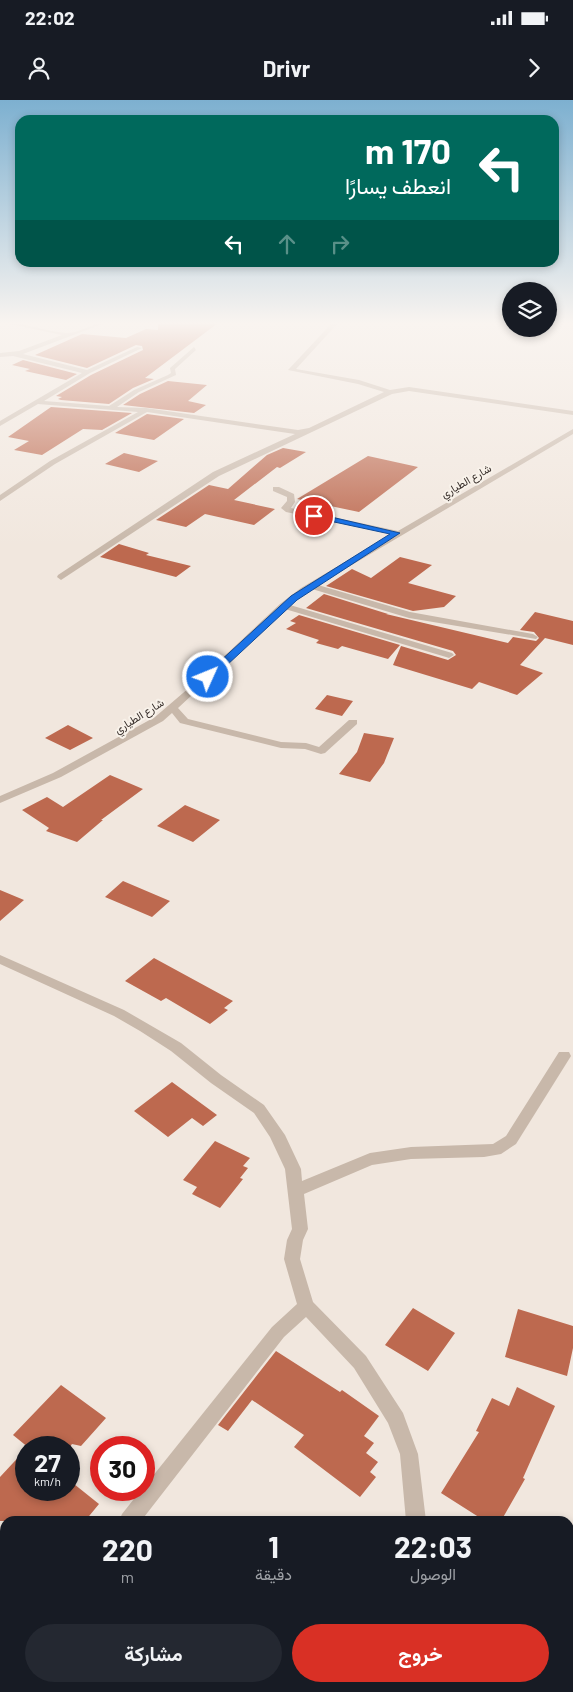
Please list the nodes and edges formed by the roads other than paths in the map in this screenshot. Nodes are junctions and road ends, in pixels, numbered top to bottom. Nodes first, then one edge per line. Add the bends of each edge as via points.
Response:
1 (43, 397) edge
2 (128, 397) edge
3 (379, 397) edge
4 (462, 397) edge
5 (35, 402) junction
6 (111, 408) junction
7 (146, 410) junction
8 (573, 413) edge
9 (0, 424) edge
10 (573, 431) edge
11 (304, 432) junction
12 (276, 489) dead end
13 (0, 500) edge
14 (397, 533) junction
15 (60, 577) dead end
16 (311, 586) junction
17 (283, 606) junction
18 (532, 637) dead end
19 (449, 654) dead end
20 (173, 708) junction
21 (353, 722) dead end
22 (0, 800) edge
23 (0, 959) edge
24 (564, 1056) dead end
25 (296, 1191) junction
26 (306, 1306) junction
27 (133, 1516) edge
28 (415, 1516) edge

1 - 5 street
2 - 6 street
3 - 11 street
4 - 8 street
5 - 6 street
5 - 9 street
6 - 7 street
7 - 11 street
7 - 13 street via 13,489
10 - 14 street, شارع الطياري
11 - 15 street via 216,474
12 - 14 street via 291,496 291,502 285,508 288,510
14 - 16 street, شارع الطياري
16 - 17 street, شارع الطياري
16 - 18 street via 409,615
17 - 19 street
17 - 20 street, شارع الطياري
20 - 21 street via 184,721 281,745 306,746 321,751
20 - 22 street, شارع الطياري via 146,727 56,775
23 - 25 street via 145,1028 259,1109 278,1135 293,1169
24 - 25 street via 504,1146 484,1152 411,1153 370,1159
25 - 26 street via 300,1229 292,1259
26 - 27 street via 278,1332
26 - 28 street via 360,1362 396,1419 409,1454

